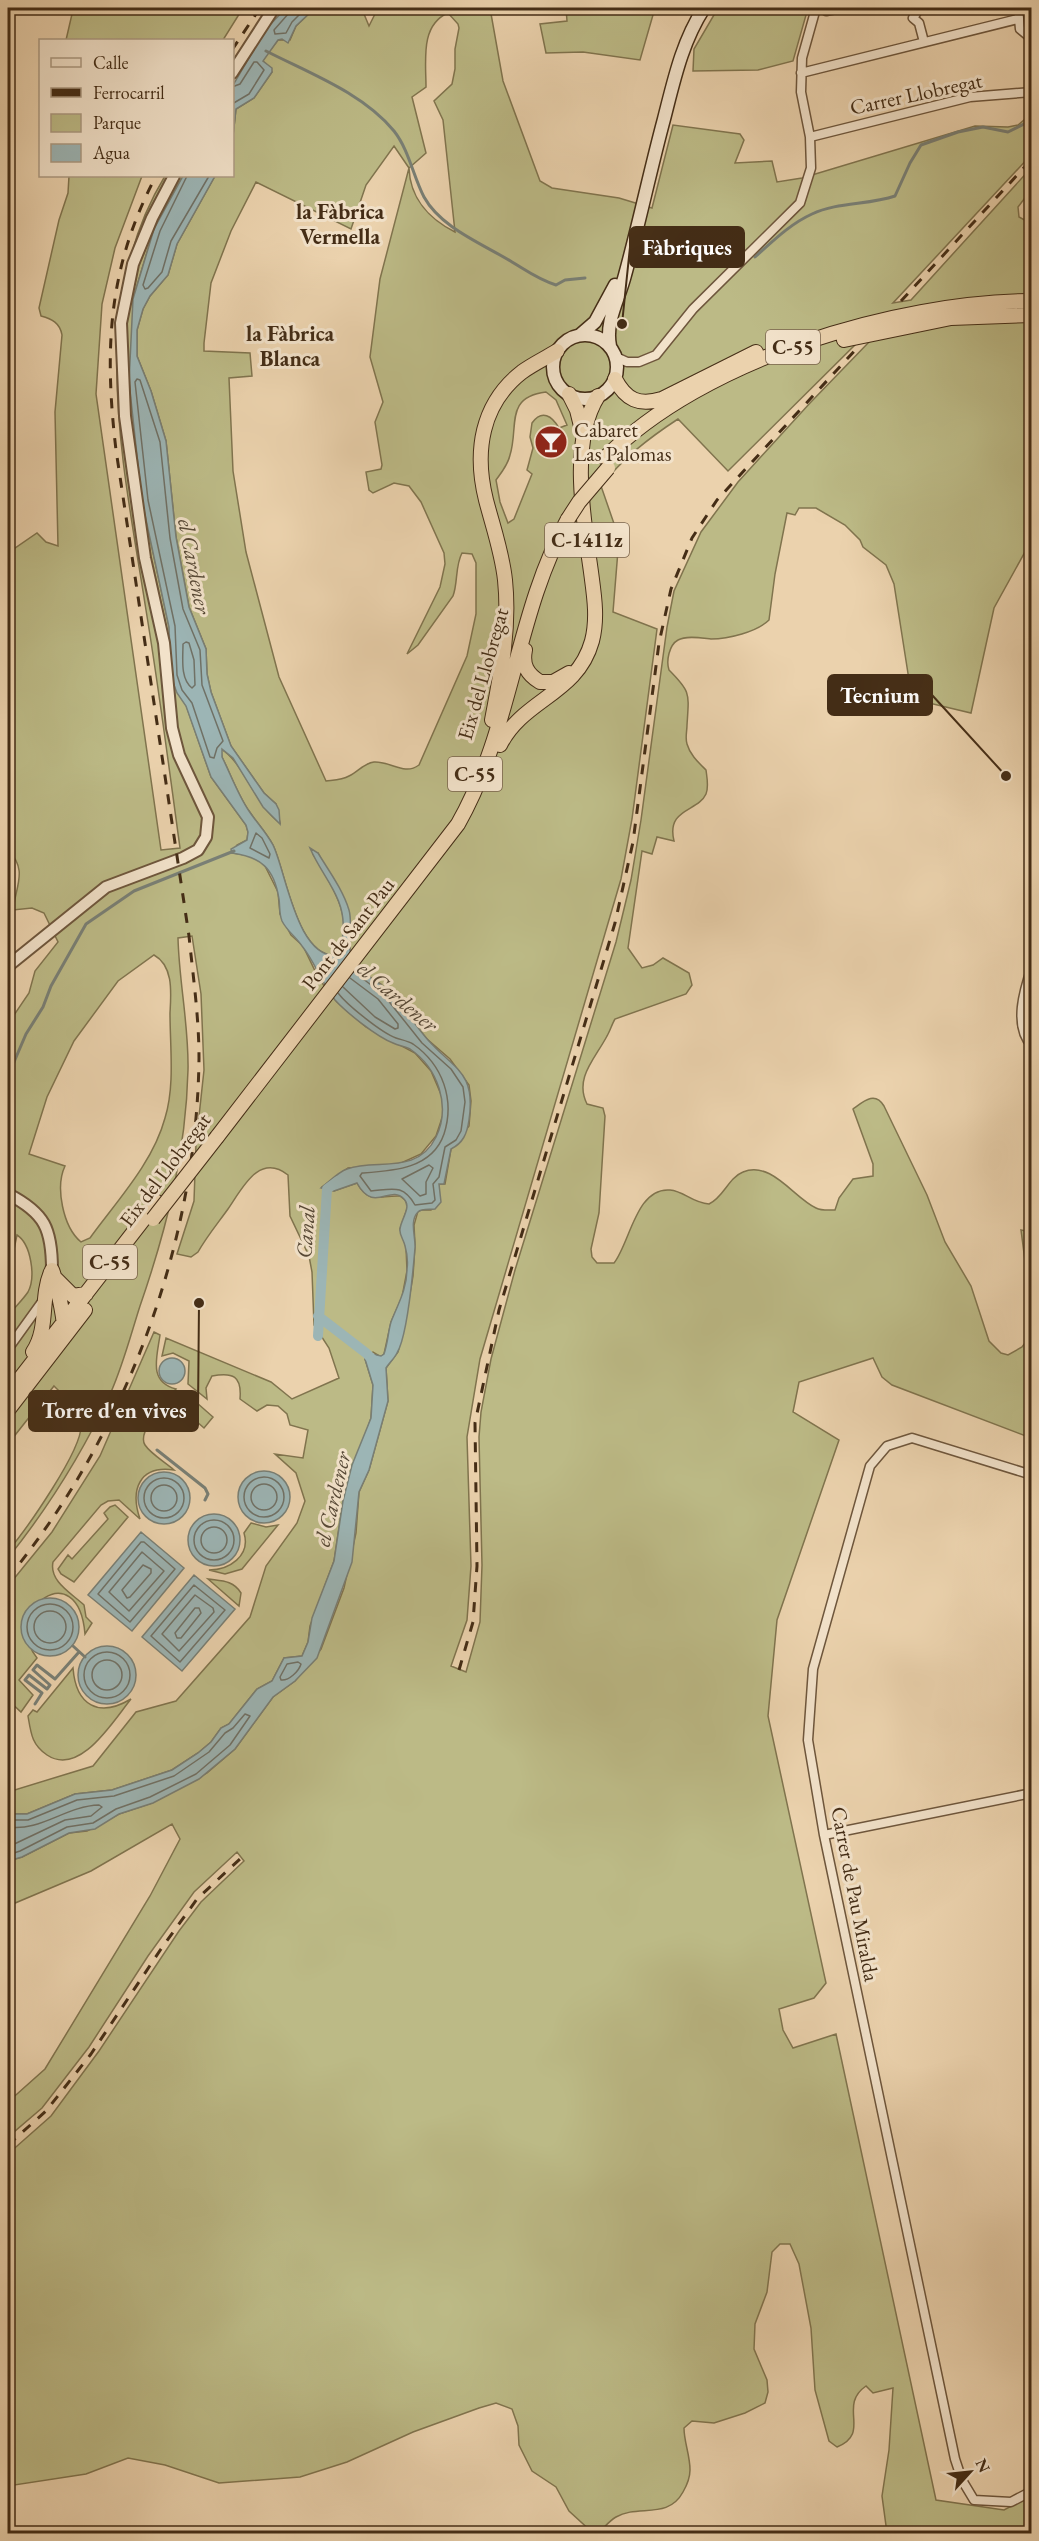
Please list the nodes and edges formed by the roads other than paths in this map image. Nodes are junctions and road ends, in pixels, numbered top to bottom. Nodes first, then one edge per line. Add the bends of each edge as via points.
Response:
1 (274, 8) edge
2 (704, 8) edge
3 (816, 8) edge
4 (841, 8) edge
5 (1018, 8) edge
6 (917, 10) edge
7 (826, 11) dead end
8 (1018, 19) junction
9 (1032, 39) edge
10 (924, 42) junction
11 (234, 71) edge
12 (801, 73) junction
13 (1032, 92) edge
14 (810, 137) junction
15 (173, 177) edge
16 (629, 254) junction
17 (1006, 301) junction
18 (1032, 301) edge
19 (1032, 315) edge
20 (580, 335) junction
21 (557, 351) junction
22 (617, 362) junction
23 (569, 394) junction
24 (598, 396) junction
25 (583, 435) junction
26 (606, 463) junction
27 (567, 514) junction
28 (537, 591) junction
29 (580, 664) junction
30 (492, 720) junction
31 (478, 786) junction
32 (436, 850) junction
33 (8, 966) edge
34 (1032, 967) edge
35 (289, 1040) joint
36 (1030, 1044) edge
37 (217, 1131) junction
38 (10, 1195) edge
39 (54, 1275) junction
40 (89, 1296) junction
41 (44, 1303) junction
42 (64, 1322) junction
43 (8, 1349) edge
44 (33, 1368) junction
45 (8, 1394) edge
46 (8, 1410) edge
47 (1032, 1475) edge
48 (1032, 1793) edge
49 (824, 1835) junction
50 (1032, 2491) edge

1 - 11 street
2 - 16 main road via 691,28 676,69
3 - 12 street
4 - 7 street
5 - 8 street
6 - 10 street via 913,18 919,23
8 - 9 street via 1020,29
8 - 10 street
10 - 12 street
12 - 14 street
13 - 14 street, Carrer Llobregat via 970,97
14 - 22 street via 811,168 800,204 676,328 656,355 645,362
15 - 33 street via 133,264 121,323 125,416 145,558 164,643 172,728 179,755 208,817 207,837 198,850 183,858 105,887
16 - 20 main road via 601,313
16 - 22 main road via 608,331
17 - 18 highway, C-55
17 - 22 highway via 971,300 913,307 839,323 761,350 647,403 630,398
17 - 26 highway, C-55 via 898,317 772,355 663,411 633,433
19 - 26 highway, C-55 via 951,318 804,352 709,393 660,422
20 - 21 main road via 567,340
20 - 22 main road via 596,337
21 - 23 main road via 554,373 559,386
21 - 30 highway via 520,374 503,392 488,417 481,441 482,485 502,561 507,600 503,659
22 - 24 main road via 608,389
23 - 24 main road via 583,399
23 - 25 highway
24 - 25 highway
25 - 29 highway, C-1411z via 583,503 596,615 591,644
26 - 27 highway, C-55 via 588,477
27 - 28 highway, Eix del Llobregat / C-55
27 - 30 highway, Eix del Llobregat / C-55 via 538,563
28 - 29 highway via 537,608 524,652 527,671 540,682 548,683 564,677
28 - 31 highway, Eix del Llobregat / C-55
29 - 31 highway via 567,684 515,721 500,744 489,774
30 - 32 highway, Eix del Llobregat / C-55 via 484,752
31 - 32 highway, Eix del Llobregat / C-55 via 458,824
32 - 35 highway, Pont de Sant Pau / C-55
34 - 36 street via 1020,1026
35 - 37 highway, Eix del Llobregat / C-55
37 - 40 highway, Eix del Llobregat / C-55, bridge via 153,1219
37 - 40 highway, Eix del Llobregat / C-55 via 157,1202
38 - 39 street via 44,1222 51,1239
39 - 40 highway via 73,1296
39 - 41 highway
39 - 42 highway
40 - 42 highway via 72,1320
40 - 44 highway, Eix del Llobregat / C-55
41 - 42 highway via 58,1322
41 - 43 street
41 - 44 highway via 43,1329 30,1355
42 - 44 highway via 64,1330
44 - 45 highway, Eix del Llobregat / C-55
44 - 46 highway, Eix del Llobregat / C-55
47 - 49 street, Carrer de Pau Miralda via 912,1438 887,1446 870,1466 813,1669 808,1740
48 - 49 street
49 - 50 street, Carrer de Pau Miralda via 955,2459 974,2500 1011,2502

